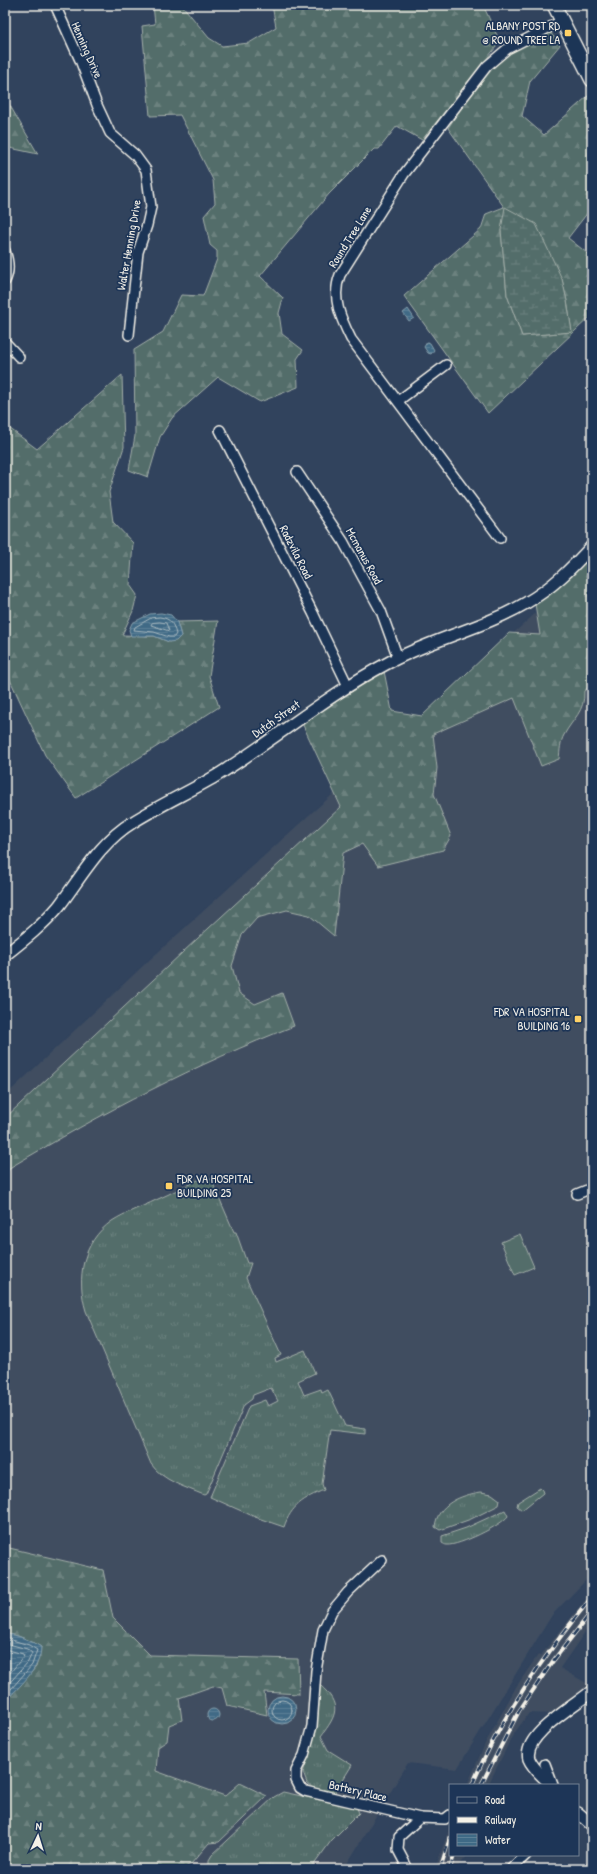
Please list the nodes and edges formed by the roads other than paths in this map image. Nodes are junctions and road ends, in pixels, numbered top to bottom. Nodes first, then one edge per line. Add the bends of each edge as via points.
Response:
1 (55, 5) edge
2 (554, 5) edge
3 (562, 21) junction
4 (592, 80) edge
5 (97, 105) joint
6 (5, 251) edge
7 (5, 281) edge
8 (129, 335) dead end
9 (5, 342) edge
10 (19, 357) dead end
11 (446, 365) dead end
12 (398, 401) junction
13 (220, 430) dead end
14 (297, 472) dead end
15 (500, 538) dead end
16 (592, 546) edge
17 (398, 658) junction
18 (348, 686) junction
19 (5, 954) edge
20 (592, 1188) edge
21 (577, 1194) dead end
22 (382, 1560) dead end
23 (592, 1691) edge
24 (545, 1764) dead end
25 (551, 1784) edge
26 (552, 1784) edge
27 (579, 1814) edge
28 (449, 1816) edge
29 (420, 1818) junction
30 (592, 1825) edge
31 (525, 1856) edge
32 (408, 1869) edge
33 (511, 1869) edge

1 - 5 street, Henning Drive
2 - 3 main road
3 - 4 main road
3 - 12 street, Round Tree Lane via 507,49 486,66 404,174 336,285 340,317 351,339
5 - 8 street, Walter Henning Drive via 110,133 136,155 146,170 150,192 147,226 138,252
6 - 7 street via 9,269
9 - 10 street
11 - 12 street
12 - 15 street, Round Tree Lane
13 - 18 street, Radzvila Road
14 - 17 street, Mcmanus Road via 343,541 381,611
16 - 17 street, Dutch Street via 556,583 528,602 501,616
17 - 18 street, Dutch Street
18 - 19 street, Dutch Street via 216,776 146,814 119,832 98,852 58,907 33,932
20 - 21 street
22 - 29 street, Battery Place via 348,1592 332,1611 323,1630 316,1670 312,1726 304,1755 296,1771 296,1780 305,1791
23 - 25 street via 547,1725 529,1747 528,1755 532,1763
24 - 26 street
27 - 30 street
28 - 29 street, Battery Place via 445,1819
29 - 32 street via 399,1837 398,1850
31 - 33 street

